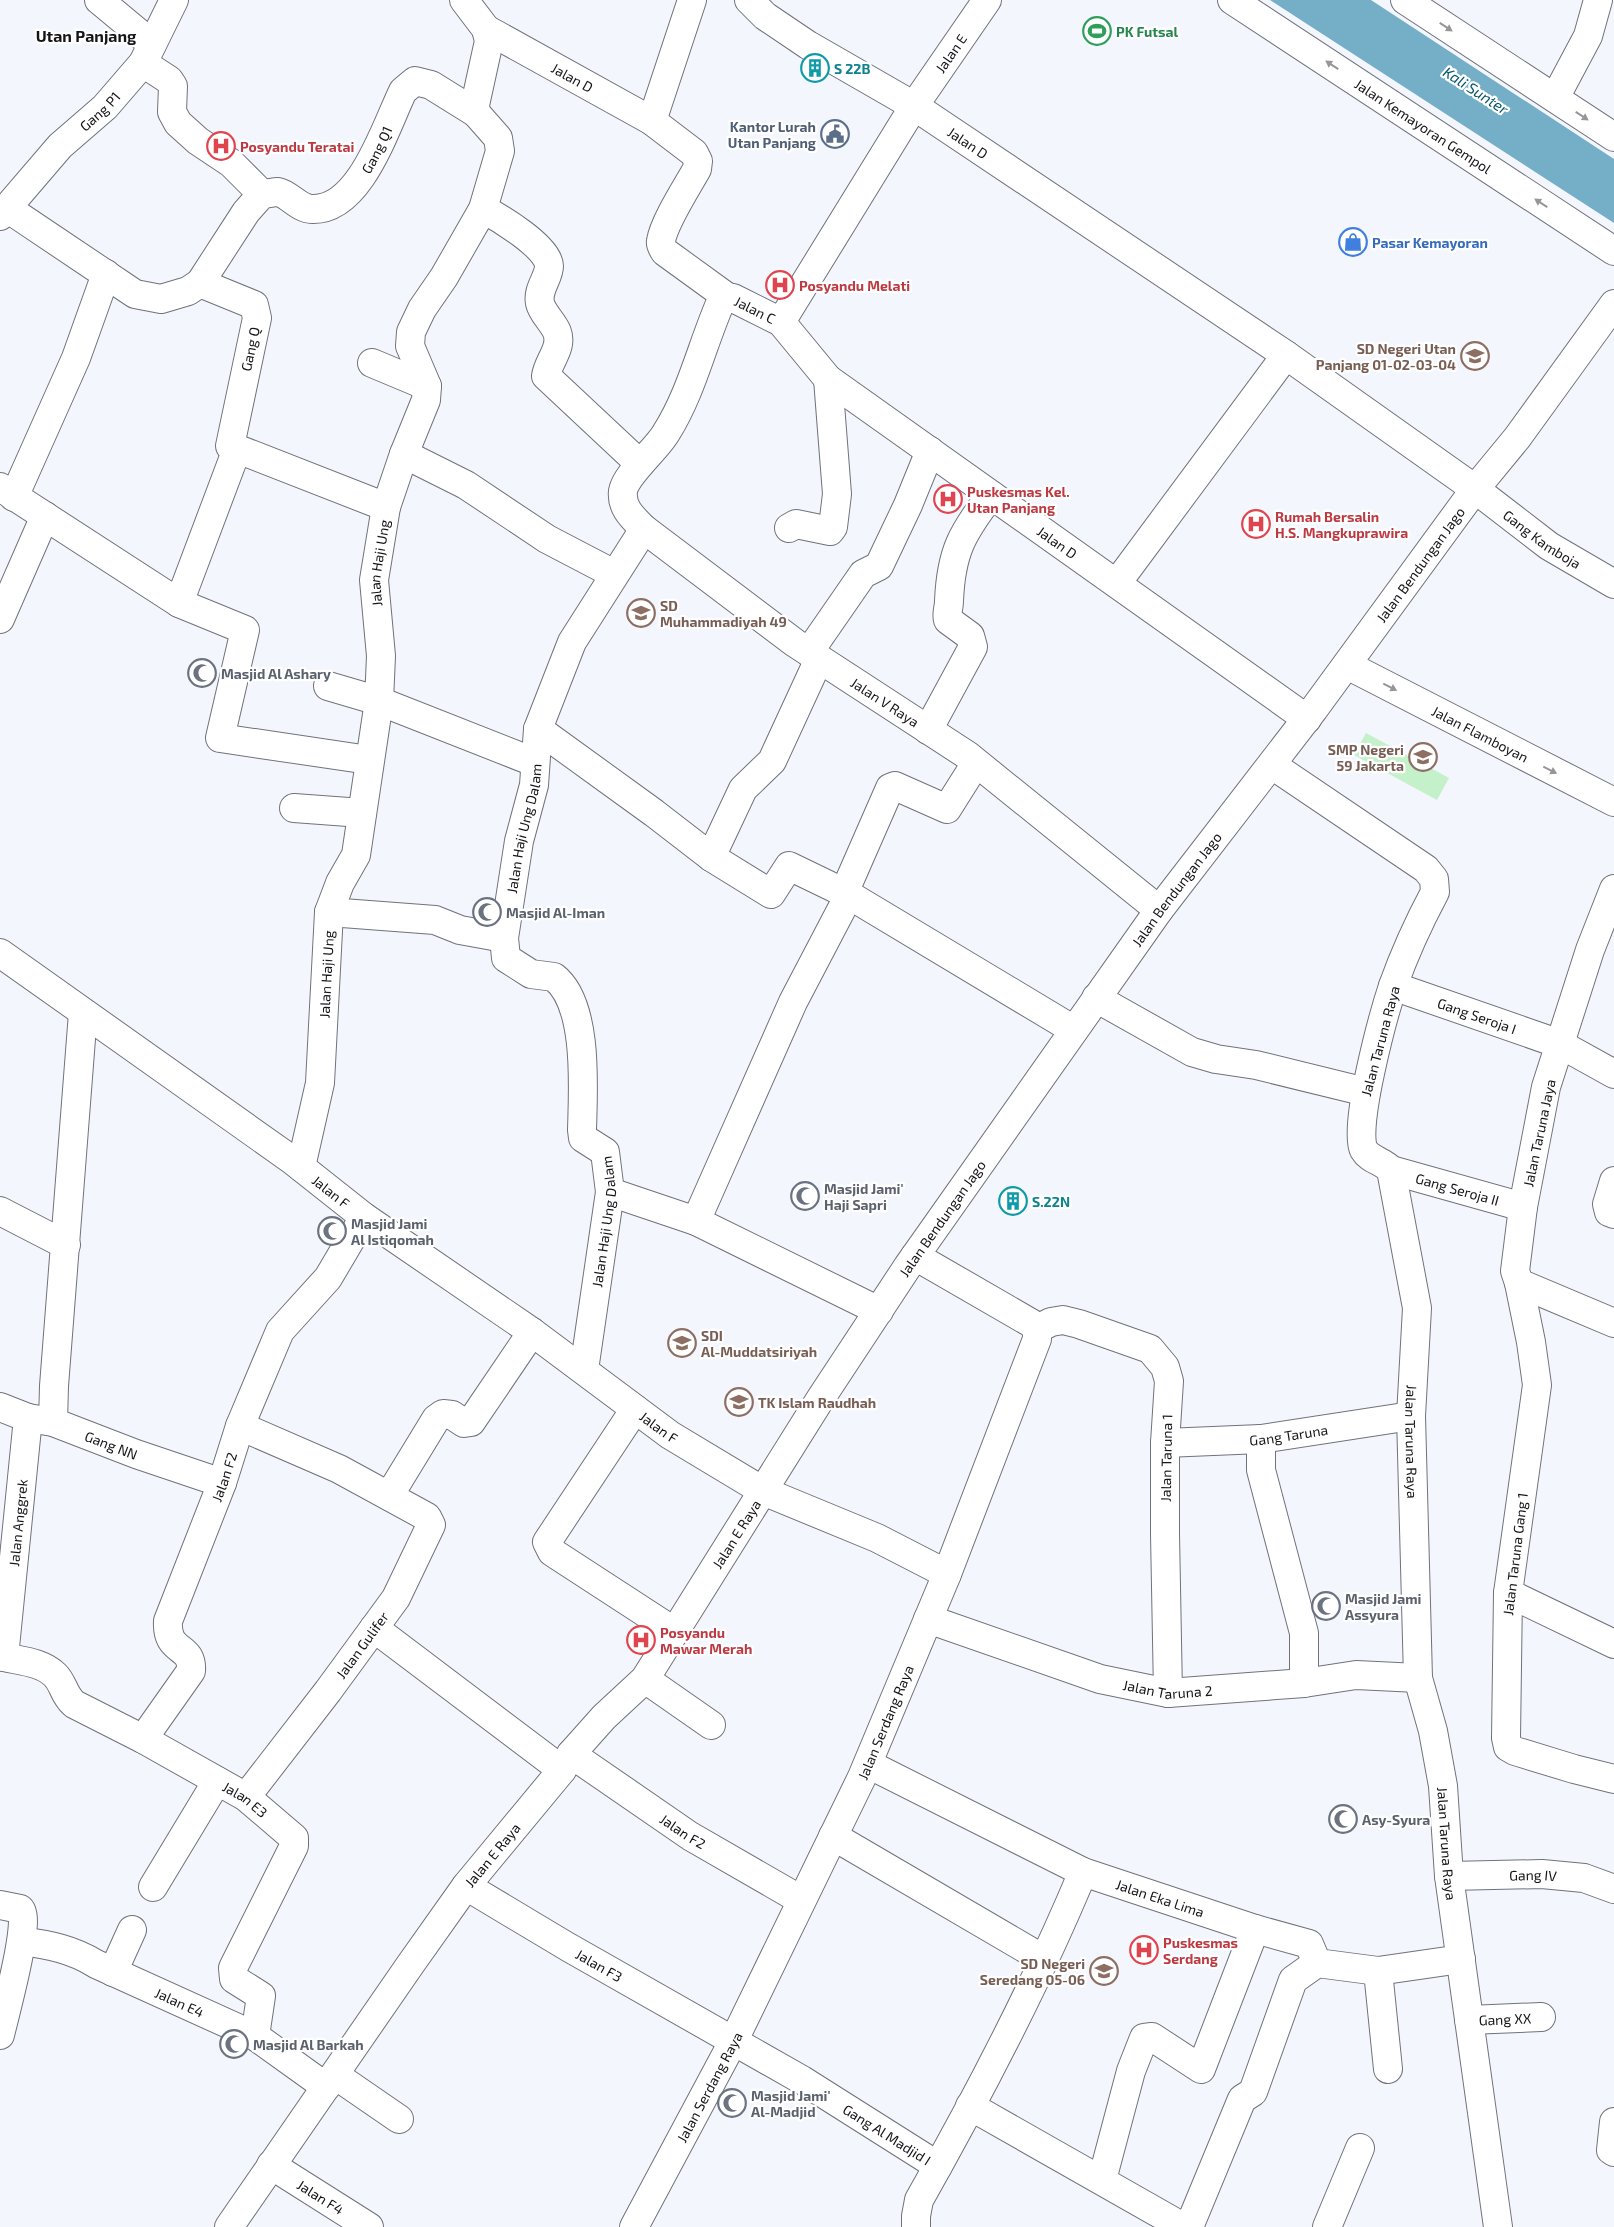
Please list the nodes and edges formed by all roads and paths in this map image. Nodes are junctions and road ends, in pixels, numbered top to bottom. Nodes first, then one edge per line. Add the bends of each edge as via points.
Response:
1 (99, 0) edge
2 (174, 0) edge
3 (464, 0) edge
4 (692, 0) edge
5 (987, 0) edge
6 (1232, 0) edge
7 (1405, 0) edge
8 (1598, 0) edge
9 (763, 5) edge
10 (486, 29) junction
11 (148, 54) junction
12 (1556, 98) junction
13 (914, 106) junction
14 (476, 113) junction
15 (652, 120) junction
16 (1614, 137) edge
17 (262, 194) junction
18 (483, 209) junction
19 (3, 212) edge
20 (1614, 251) edge
21 (106, 274) junction
22 (200, 283) junction
23 (727, 297) junction
24 (1614, 304) edge
25 (781, 322) junction
26 (1286, 355) junction
27 (372, 364) dead end
28 (828, 379) junction
29 (426, 386) junction
30 (237, 449) junction
31 (930, 451) junction
32 (404, 454) junction
33 (640, 464) junction
34 (623, 488) joint
35 (1475, 489) junction
36 (7, 492) edge
37 (991, 495) junction
38 (386, 507) junction
39 (45, 516) junction
40 (789, 528) dead end
41 (644, 529) junction
42 (614, 574) junction
43 (1117, 583) junction
44 (1614, 584) edge
45 (179, 604) junction
46 (0, 620) edge
47 (814, 656) junction
48 (1347, 665) junction
49 (328, 686) dead end
50 (379, 700) junction
51 (1307, 718) junction
52 (538, 729) junction
53 (928, 730) junction
54 (369, 760) junction
55 (534, 762) junction
56 (976, 763) junction
57 (1272, 765) junction
58 (1614, 802) edge
59 (294, 808) dead end
60 (362, 813) junction
61 (711, 857) junction
62 (1614, 889) edge
63 (846, 894) junction
64 (1158, 910) junction
65 (328, 912) junction
66 (504, 938) junction
67 (0, 953) edge
68 (1393, 986) junction
69 (1096, 998) junction
70 (83, 1013) junction
71 (1074, 1030) junction
72 (1560, 1044) junction
73 (1614, 1074) edge
74 (1366, 1092) junction
75 (301, 1168) junction
76 (1391, 1170) junction
77 (1614, 1181) edge
78 (610, 1192) junction
79 (1523, 1207) junction
80 (0, 1212) edge
81 (1614, 1214) edge
82 (364, 1217) junction
83 (696, 1222) junction
84 (66, 1245) junction
85 (915, 1256) junction
86 (1519, 1283) junction
87 (879, 1310) junction
88 (1614, 1323) edge
89 (1037, 1329) junction
90 (532, 1332) junction
91 (584, 1370) junction
92 (0, 1407) edge
93 (635, 1409) junction
94 (1411, 1416) junction
95 (41, 1420) junction
96 (240, 1426) junction
97 (1261, 1439) junction
98 (1165, 1443) junction
99 (222, 1483) junction
100 (763, 1491) junction
101 (389, 1496) junction
102 (947, 1574) junction
103 (1508, 1593) junction
104 (928, 1619) junction
105 (374, 1628) junction
106 (675, 1632) junction
107 (1614, 1644) edge
108 (2, 1656) edge
109 (1418, 1678) junction
110 (645, 1679) junction
111 (1304, 1683) junction
112 (1168, 1693) junction
113 (711, 1725) dead end
114 (144, 1739) junction
115 (567, 1762) junction
116 (868, 1764) junction
117 (1614, 1778) edge
118 (217, 1781) junction
119 (246, 1797) junction
120 (833, 1836) junction
121 (1083, 1872) junction
122 (1449, 1876) junction
123 (466, 1886) junction
124 (153, 1887) dead end
125 (1614, 1889) edge
126 (801, 1900) junction
127 (0, 1904) edge
128 (1255, 1929) junction
129 (132, 1930) dead end
130 (22, 1941) junction
131 (1461, 1959) junction
132 (1045, 1960) junction
133 (1317, 1963) junction
134 (1378, 1971) junction
135 (113, 1972) junction
136 (1541, 2017) dead end
137 (1469, 2020) junction
138 (0, 2035) edge
139 (256, 2036) junction
140 (733, 2041) junction
141 (1388, 2069) dead end
142 (330, 2081) junction
143 (970, 2106) junction
144 (399, 2119) dead end
145 (1614, 2122) edge
146 (1360, 2148) dead end
147 (1614, 2152) edge
148 (271, 2166) junction
149 (938, 2166) junction
150 (1102, 2180) junction
151 (229, 2227) edge
152 (369, 2227) edge
153 (634, 2227) edge
154 (916, 2227) edge
155 (1183, 2227) edge
156 (1189, 2227) edge
157 (1327, 2227) edge
158 (1498, 2227) edge

1 - 11 street
2 - 11 street, Gang P1
3 - 10 street
4 - 15 street
5 - 13 street, Jalan E
20 -> 6 street, Jalan Kemayoran Gempol
7 -> 12 street
8 - 12 street via 1588,36
9 - 13 street, Jalan D via 808,45
10 - 14 street via 488,54 475,105
10 - 15 street, Jalan D
11 - 17 street via 173,86 172,112 178,123 231,163
11 - 19 street, Gang P1 via 105,107 60,146
12 -> 16 street
13 - 25 street, Jalan C
13 - 26 street, Jalan D
14 - 17 street, Gang Q1 via 431,85 415,82 403,91 363,176 349,194 325,209 309,209 279,192
14 - 18 street via 494,132 500,145
15 - 23 street, Jalan D via 694,153 698,161 661,241 662,246 665,252
17 - 22 street via 246,212
18 - 29 street via 411,332 410,346
18 - 33 street via 512,224 548,261 540,304 558,334 558,345 546,376
19 - 21 street
21 - 22 street via 135,294 161,298 188,292
21 - 36 street via 76,358
22 - 30 street, Gang Q via 257,310 230,444 231,448
23 - 25 street, Jalan C
23 - 33 street, Jalan C via 722,299 684,400 665,435
24 - 35 street, Jalan Bendungan Jago
25 - 28 street, Jalan D
26 - 35 street, Jalan D
26 - 43 street
27 - 29 street
28 - 31 street, Jalan D
28 - 40 street via 837,494 833,527 830,531 796,524
29 - 32 street, Jalan Haji Ung via 426,400
30 - 38 street
30 - 45 street
31 - 37 street, Jalan D
31 - 47 street via 879,566 863,574
32 - 38 street, Jalan Haji Ung
32 - 42 street via 466,485 547,539
33 - 34 street, Jalan C
34 - 41 street, Jalan V Raya via 622,500 627,511
35 - 44 street, Gang Kamboja via 1549,546
35 - 48 street, Jalan Bendungan Jago
36 - 39 street
37 - 43 street, Jalan D
37 - 53 street via 956,548 949,581 948,620 970,636 973,647
38 - 50 street, Jalan Haji Ung via 374,580 381,656
39 - 45 street
39 - 46 street
41 - 42 street, Jalan Haji Ung Dalam
41 - 47 street, Jalan V Raya
42 - 52 street, Jalan Haji Ung Dalam via 572,642
43 - 51 street, Jalan D
45 - 54 street via 245,630 220,738
47 - 53 street, Jalan V Raya
47 - 61 street via 772,761 743,789
48 - 51 street, Jalan Bendungan Jago
48 -> 58 street, Jalan Flamboyan
49 - 50 street
50 - 54 street, Jalan Haji Ung
50 - 55 street
51 - 57 street, Jalan Bendungan Jago
52 - 55 street, Jalan Haji Ung Dalam
52 - 61 street
53 - 56 street, Jalan V Raya
54 - 60 street, Jalan Haji Ung
55 - 66 street, Jalan Haji Ung Dalam via 534,785 519,841
56 - 63 street via 947,809 894,786 890,788
56 - 64 street, Jalan V Raya
57 - 64 street, Jalan Bendungan Jago
57 - 68 street, Jalan Taruna Raya via 1426,869 1434,879 1435,892
59 - 60 street
60 - 65 street, Jalan Haji Ung via 356,855
61 - 63 street via 771,894 789,866
62 - 72 street, Jalan Taruna Jaya via 1590,950
63 - 71 street
63 - 83 street via 793,1002
64 - 69 street, Jalan Bendungan Jago
65 - 66 street via 435,920 460,930
65 - 75 street, Jalan Haji Ung via 320,1083
66 - 78 street, Jalan Haji Ung Dalam via 506,958 531,974 554,977 570,996 584,1076 583,1138 605,1152
67 - 70 street, Jalan F
68 - 72 street, Gang Seroja I
68 - 74 street, Jalan Taruna Raya
69 - 71 street, Jalan Bendungan Jago
69 - 74 street via 1192,1052
70 - 75 street, Jalan F
70 - 84 street, Jalan Anggrek
71 - 85 street, Jalan Bendungan Jago
72 - 73 street, Gang Seroja I
72 - 79 street, Jalan Taruna Jaya via 1546,1088
74 - 76 street, Jalan Taruna Raya via 1360,1122 1364,1149
75 - 82 street, Jalan F
76 - 79 street, Gang Seroja II
76 - 94 street, Jalan Taruna Raya via 1416,1308
77 - 81 street via 1607,1204 1608,1212
78 - 83 street
78 - 91 street, Jalan Haji Ung Dalam
79 - 86 street, Jalan Taruna Jaya via 1515,1271
80 - 84 street
82 - 90 street, Jalan F
82 - 96 street, Jalan F2 via 328,1278 280,1332
83 - 87 street
84 - 95 street, Jalan Anggrek via 54,1386
85 - 87 street, Jalan Bendungan Jago
85 - 89 street via 1031,1322
86 - 88 street
86 - 103 street, Jalan Taruna Gang 1 via 1537,1385
87 - 100 street, Jalan Bendungan Jago
89 - 98 street, Jalan Taruna 1 via 1063,1320 1150,1349 1165,1367 1169,1381
89 - 102 street, Jalan Serdang Raya via 1037,1339
90 - 91 street, Jalan F
90 - 101 street via 471,1422 464,1423 443,1414 436,1419
91 - 93 street, Jalan F
92 - 95 street, Gang NN
93 - 100 street, Jalan F via 670,1435
93 - 106 street via 547,1542 552,1552
94 - 97 street, Gang Taruna
94 - 109 street, Jalan Taruna Raya
95 - 99 street, Gang NN
95 - 108 street, Jalan Anggrek
96 - 99 street, Jalan F2
96 - 101 street, Jalan Gulifer
97 - 98 street, Gang Taruna
97 - 111 street via 1261,1470 1304,1633
98 - 112 street, Jalan Taruna 1
99 - 114 street, Jalan F2 via 168,1621 167,1635 188,1656 192,1662 191,1671
100 - 102 street, Jalan F via 877,1538
100 - 106 street, Jalan E Raya
101 - 105 street, Jalan Gulifer via 427,1517 431,1525 396,1598
102 - 104 street, Jalan Serdang Raya
103 - 107 street
103 - 117 street, Jalan Taruna Gang 1 via 1508,1747 1574,1769
104 - 112 street, Jalan Taruna 2 via 1100,1680
104 - 116 street, Jalan Serdang Raya
105 - 115 street, Jalan F2
105 - 119 street, Jalan Gulifer
106 - 110 street, Jalan E Raya
108 - 114 street, Jalan E3 via 47,1668 74,1704
109 - 111 street, Jalan Taruna 2 via 1356,1675
109 - 122 street, Jalan Taruna Raya via 1433,1731 1443,1786
110 - 113 street
110 - 115 street, Jalan E Raya via 604,1717
111 - 112 street, Jalan Taruna 2
114 - 118 street, Jalan E3
115 - 123 street, Jalan E Raya
115 - 126 street, Jalan F2
116 - 120 street, Jalan Serdang Raya
116 - 121 street, Jalan Eka Lima
118 - 119 street, Jalan E3
118 - 124 street
119 - 139 street, Jalan E3 via 294,1838 294,1846 234,1968 234,1979 261,1996
120 - 126 street, Jalan Serdang Raya
120 - 132 street
121 - 128 street, Jalan Eka Lima
121 - 132 street
122 - 125 street, Gang IV via 1542,1874 1584,1878
122 - 131 street, Jalan Taruna Raya
123 - 140 street, Jalan F3
123 - 142 street, Jalan E Raya
126 - 140 street, Jalan Serdang Raya
127 - 130 street via 23,1910
128 - 133 street, Jalan Eka Lima via 1309,1944
128 - 150 street via 1201,2069 1152,2037 1144,2038 1131,2071
129 - 135 street
130 - 135 street, Jalan E4 via 63,1948
130 - 138 street
131 - 134 street
131 - 137 street, Jalan Taruna Raya
132 - 143 street
133 - 134 street
133 - 156 street via 1293,1980 1253,2092 1242,2099
134 - 141 street
135 - 139 street, Jalan E4
136 - 137 street, Gang XX
137 - 158 street, Jalan Taruna Raya
139 - 142 street, Jalan E4
140 - 149 street, Gang Al Madjid I via 802,2080
140 - 153 street, Jalan Serdang Raya
142 - 144 street, Jalan E4
142 - 148 street, Jalan E Raya
143 - 149 street
143 - 150 street
145 - 147 street via 1611,2150
146 - 157 street
148 - 151 street, Jalan E Raya
148 - 152 street, Jalan F4
149 - 154 street via 919,2200
150 - 155 street

